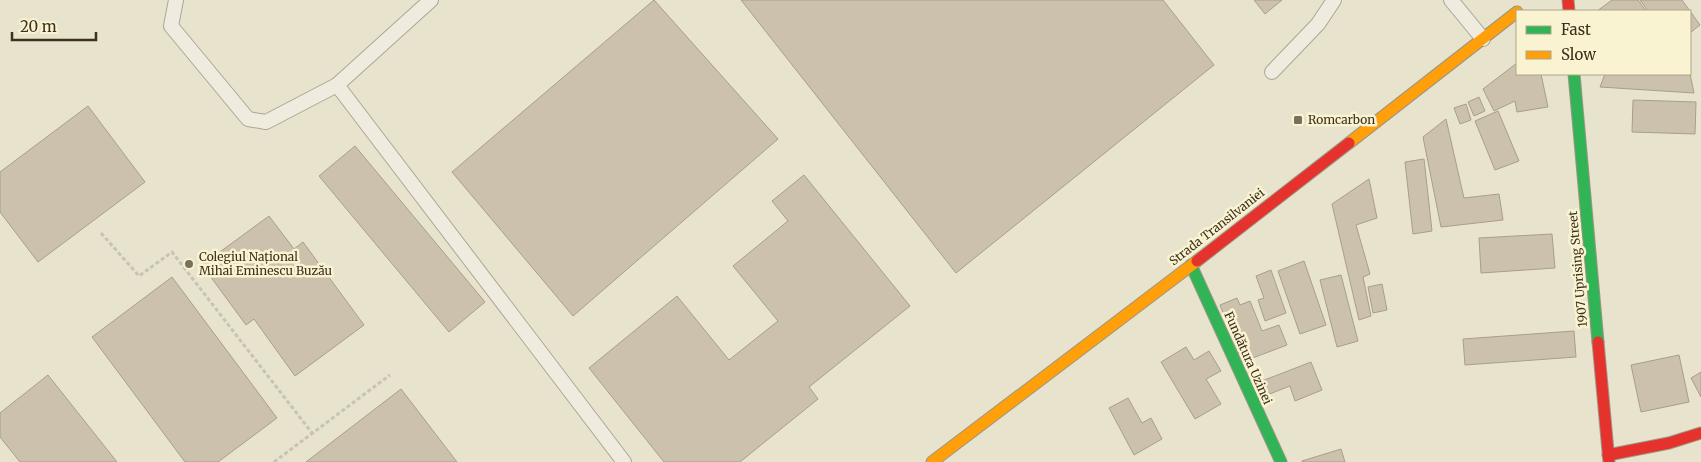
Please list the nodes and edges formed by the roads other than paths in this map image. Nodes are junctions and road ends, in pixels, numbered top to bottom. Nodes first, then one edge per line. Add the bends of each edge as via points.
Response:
1 (176, 0) edge
2 (432, 0) edge
3 (1334, 0) edge
4 (1451, 0) edge
5 (1516, 13) edge
6 (1483, 39) junction
7 (1272, 72) dead end
8 (1574, 75) edge
9 (336, 85) junction
10 (1191, 265) junction
11 (1701, 434) edge
12 (1609, 458) edge
13 (624, 462) edge
14 (932, 462) edge
15 (1280, 462) edge

1 - 9 lane via 171,26 248,119 266,122
2 - 9 lane
3 - 7 lane via 1318,24
4 - 6 lane
5 - 6 main road, Strada Transilvaniei
6 - 10 main road, Strada Transilvaniei
8 - 12 main road, 1907 Uprising Street
9 - 13 lane
10 - 14 main road, Strada Transilvaniei
10 - 15 main road, Fundătura Uzinei
11 - 12 main road

